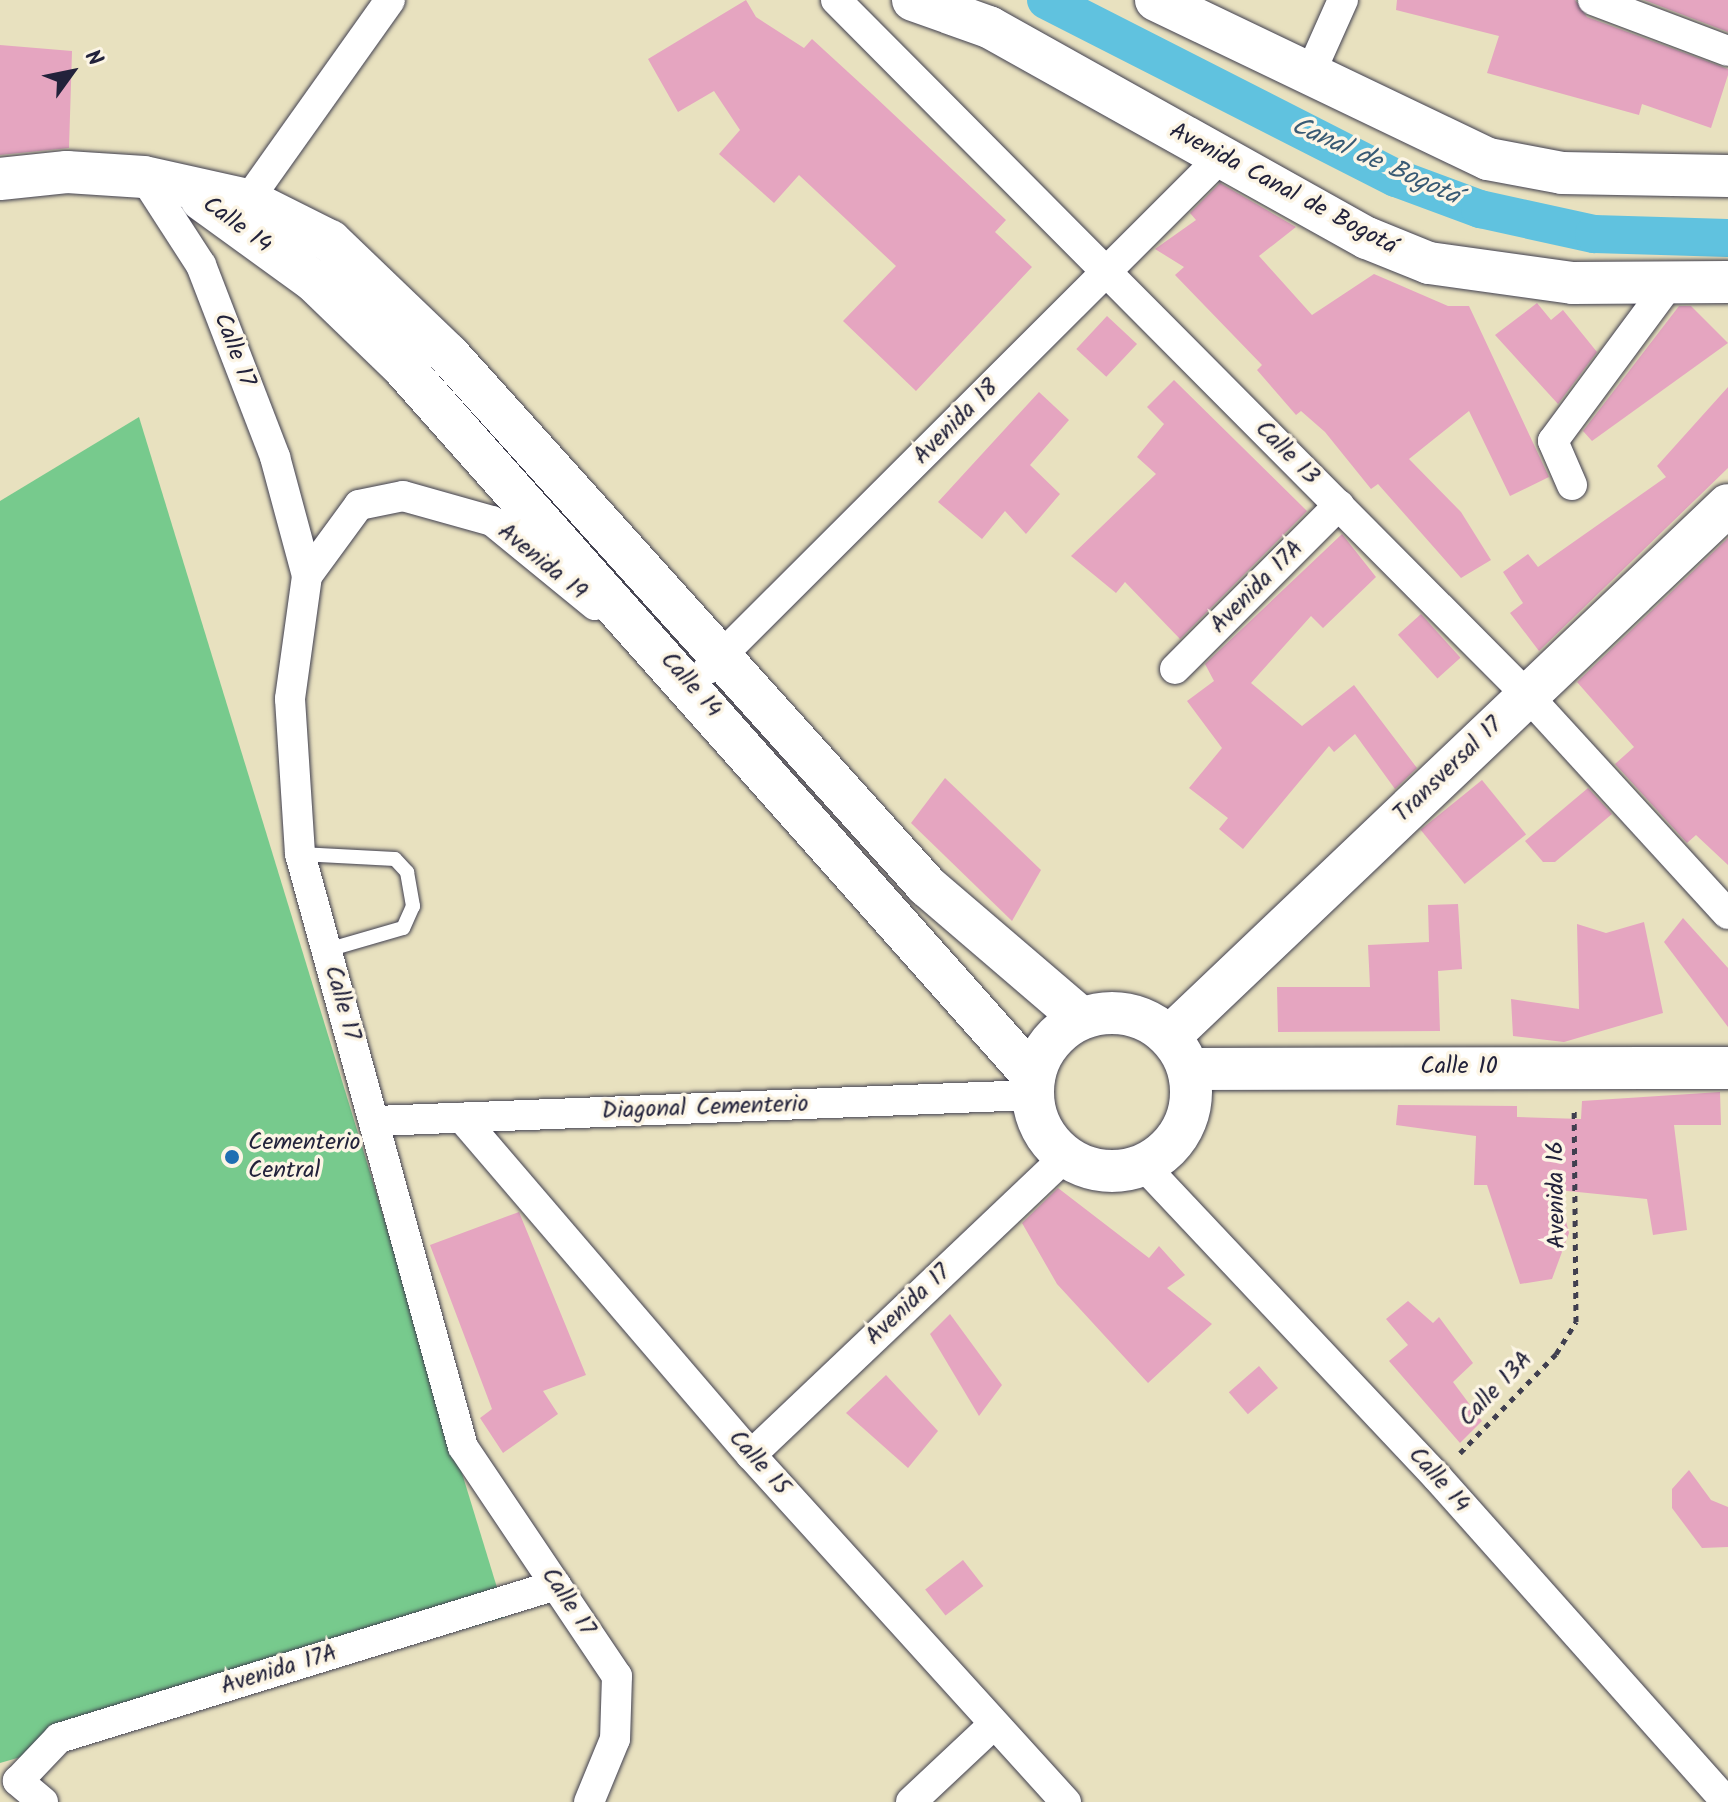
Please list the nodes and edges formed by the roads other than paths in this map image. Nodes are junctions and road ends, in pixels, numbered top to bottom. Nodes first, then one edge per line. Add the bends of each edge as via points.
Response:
1 (390, 0) edge
2 (836, 0) edge
3 (913, 0) edge
4 (1156, 0) edge
5 (1343, 0) edge
6 (1593, 0) edge
7 (1728, 51) edge
8 (1309, 76) junction
9 (1220, 158) junction
10 (1728, 176) edge
11 (0, 179) edge
12 (162, 181) junction
13 (248, 200) junction
14 (1107, 272) junction
15 (1728, 282) edge
16 (1670, 283) junction
17 (1572, 485) dead end
18 (1339, 505) junction
19 (1728, 505) edge
20 (307, 576) junction
21 (1175, 669) dead end
22 (706, 671) junction
23 (1527, 695) junction
24 (300, 854) junction
25 (1728, 914) edge
26 (327, 950) junction
27 (1081, 1018) junction
28 (1180, 1053) junction
29 (1728, 1068) edge
30 (1034, 1086) junction
31 (462, 1118) junction
32 (376, 1121) junction
33 (1066, 1156) junction
34 (1144, 1166) junction
35 (751, 1455) junction
36 (556, 1585) junction
37 (994, 1724) junction
38 (1719, 1800) edge
39 (43, 1802) edge
40 (589, 1802) edge
41 (911, 1802) edge
42 (1066, 1802) edge

1 - 13 street
2 - 14 street, Calle 13
3 - 9 main road, Avenida Canal de Bogotá via 989,27
4 - 8 main road
5 - 8 street
6 - 7 street
8 - 10 main road via 1488,159 1562,173
9 - 14 street, Avenida 18
9 - 16 main road, Avenida Canal de Bogotá via 1367,238 1429,263 1525,279
11 - 12 main road via 67,172
12 - 13 main road, Calle 14
12 - 20 street, Calle 17 via 201,265 275,457
12 - 22 main road, Calle 14 via 314,281
13 - 22 main road, Calle 14 via 330,241 448,354
14 - 18 street, Calle 13
14 - 22 street, Avenida 18
15 - 16 main road, Avenida Canal de Bogotá
16 - 17 street via 1553,441
18 - 21 street, Avenida 17A
18 - 23 street, Calle 13
19 - 23 main road, Transversal 17
20 - 22 street, Avenida 19 via 359,505 403,496 492,521
20 - 24 street, Calle 17 via 290,699
22 - 27 main road, Calle 14 via 927,886
22 - 30 main road, Calle 14
23 - 25 street, Calle 13
23 - 28 main road, Transversal 17
24 - 26 street, Calle 17
24 - 26 lane via 395,859 407,872 413,906 403,928
26 - 32 street, Calle 17
27 - 28 main road via 1112,1011 1144,1017
27 - 30 main road via 1051,1042
28 - 29 main road, Calle 10
28 - 34 main road via 1185,1126
30 - 31 street, Diagonal Cementerio
30 - 33 main road via 1037,1118
31 - 32 street, Diagonal Cementerio
31 - 35 street, Calle 15
32 - 36 street, Calle 17 via 463,1447
33 - 34 main road via 1104,1171
33 - 35 street, Avenida 17
34 - 38 street, Calle 14 via 1437,1477
35 - 37 street, Calle 15
36 - 39 street, Avenida 17A via 59,1738 18,1781
36 - 40 street, Calle 17 via 617,1676 615,1739
37 - 41 street
37 - 42 street, Calle 15

